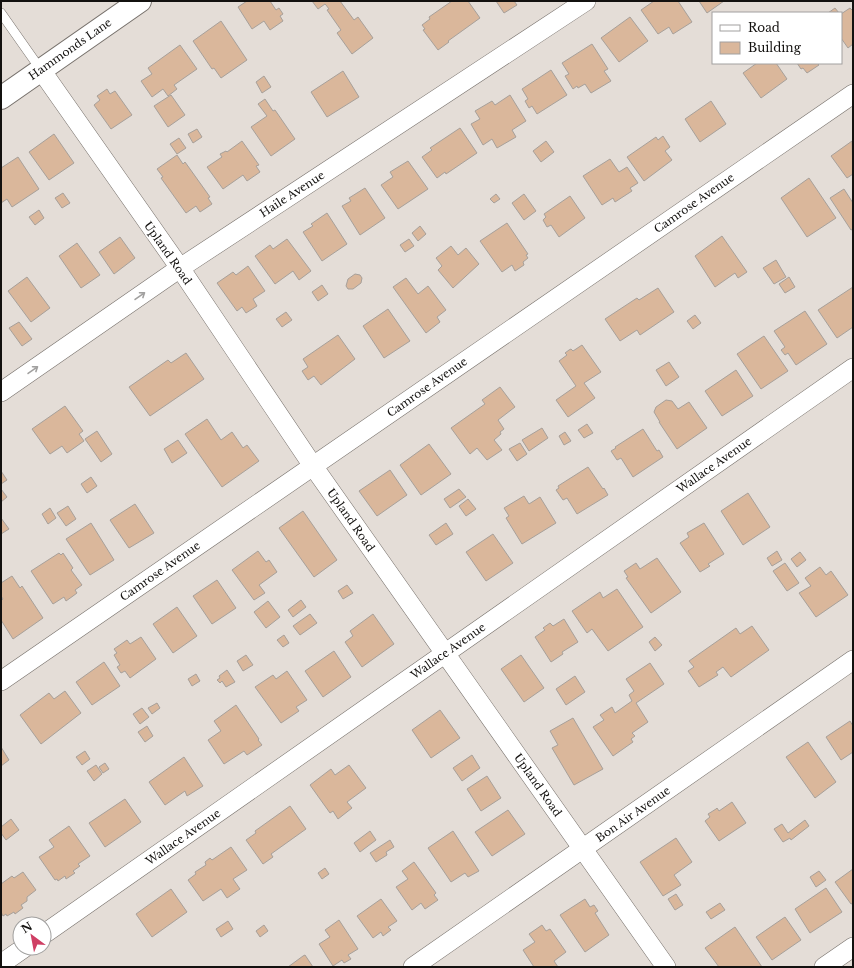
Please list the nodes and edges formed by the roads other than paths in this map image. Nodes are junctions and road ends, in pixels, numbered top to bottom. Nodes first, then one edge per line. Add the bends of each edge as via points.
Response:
1 (140, 1) edge
2 (586, 1) edge
3 (1, 13) edge
4 (41, 70) junction
5 (853, 94) edge
6 (1, 98) edge
7 (180, 268) junction
8 (853, 368) edge
9 (1, 392) edge
10 (313, 466) junction
11 (445, 653) junction
12 (853, 660) edge
13 (1, 681) edge
14 (583, 848) junction
15 (52, 928) edge
16 (853, 947) edge
17 (12, 956) edge
18 (1, 964) edge
19 (413, 967) edge
20 (666, 967) edge
21 (824, 967) edge

1 - 4 street, Hammonds Lane
2 - 7 street, Haile Avenue
3 - 4 lane
4 - 6 street, Hammonds Lane
4 - 7 street, Upland Road
5 - 10 street, Camrose Avenue
9 -> 7 street, Haile Avenue
7 - 10 street, Upland Road
8 - 11 street, Wallace Avenue
10 - 11 street, Upland Road
10 - 13 street, Camrose Avenue
11 - 14 street, Upland Road
11 - 15 street, Wallace Avenue
12 - 14 street, Bon Air Avenue
14 - 19 street, Bon Air Avenue
14 - 20 street, Upland Road
16 - 21 street
17 - 18 street

